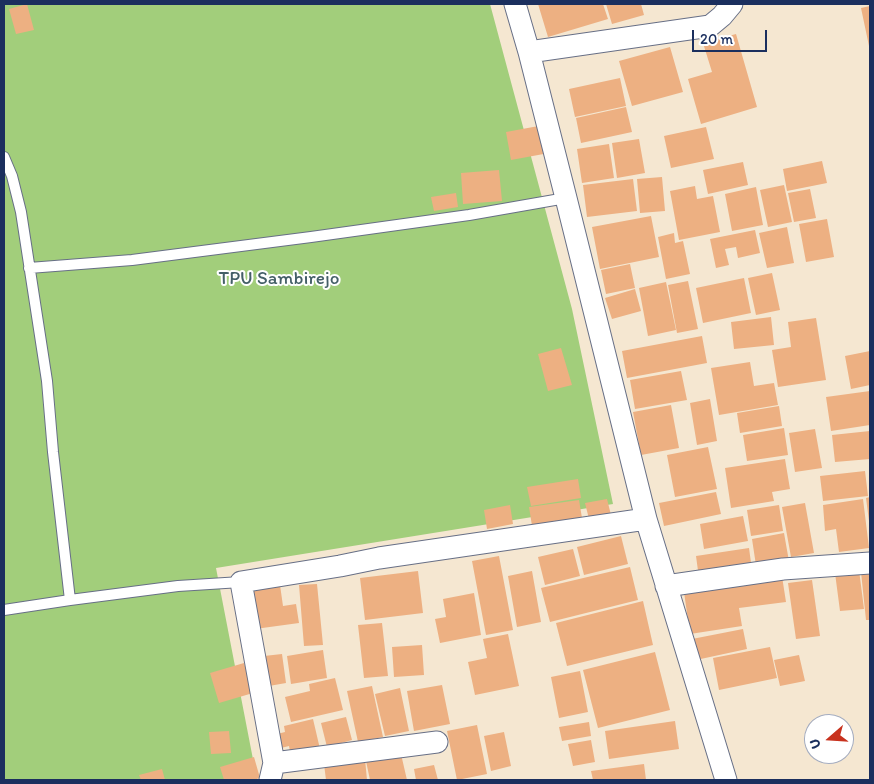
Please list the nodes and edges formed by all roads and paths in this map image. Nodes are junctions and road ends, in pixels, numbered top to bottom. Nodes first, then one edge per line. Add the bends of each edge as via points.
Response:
1 (516, 4) edge
2 (732, 4) edge
3 (529, 52) junction
4 (4, 157) edge
5 (566, 198) junction
6 (29, 268) junction
7 (646, 519) junction
8 (870, 562) edge
9 (241, 582) junction
10 (666, 586) junction
11 (70, 600) junction
12 (4, 610) edge
13 (437, 742) dead end
14 (272, 772) edge
15 (726, 780) edge

1 - 3 street
2 - 3 street via 710,26
3 - 5 street
4 - 6 lane via 22,212
5 - 6 lane via 440,219 132,260
5 - 7 street
6 - 11 lane via 47,381
7 - 9 street via 379,558
7 - 10 street
8 - 10 street via 783,569
9 - 11 lane via 178,586
9 - 14 street
10 - 15 street
11 - 12 lane
13 - 14 street

